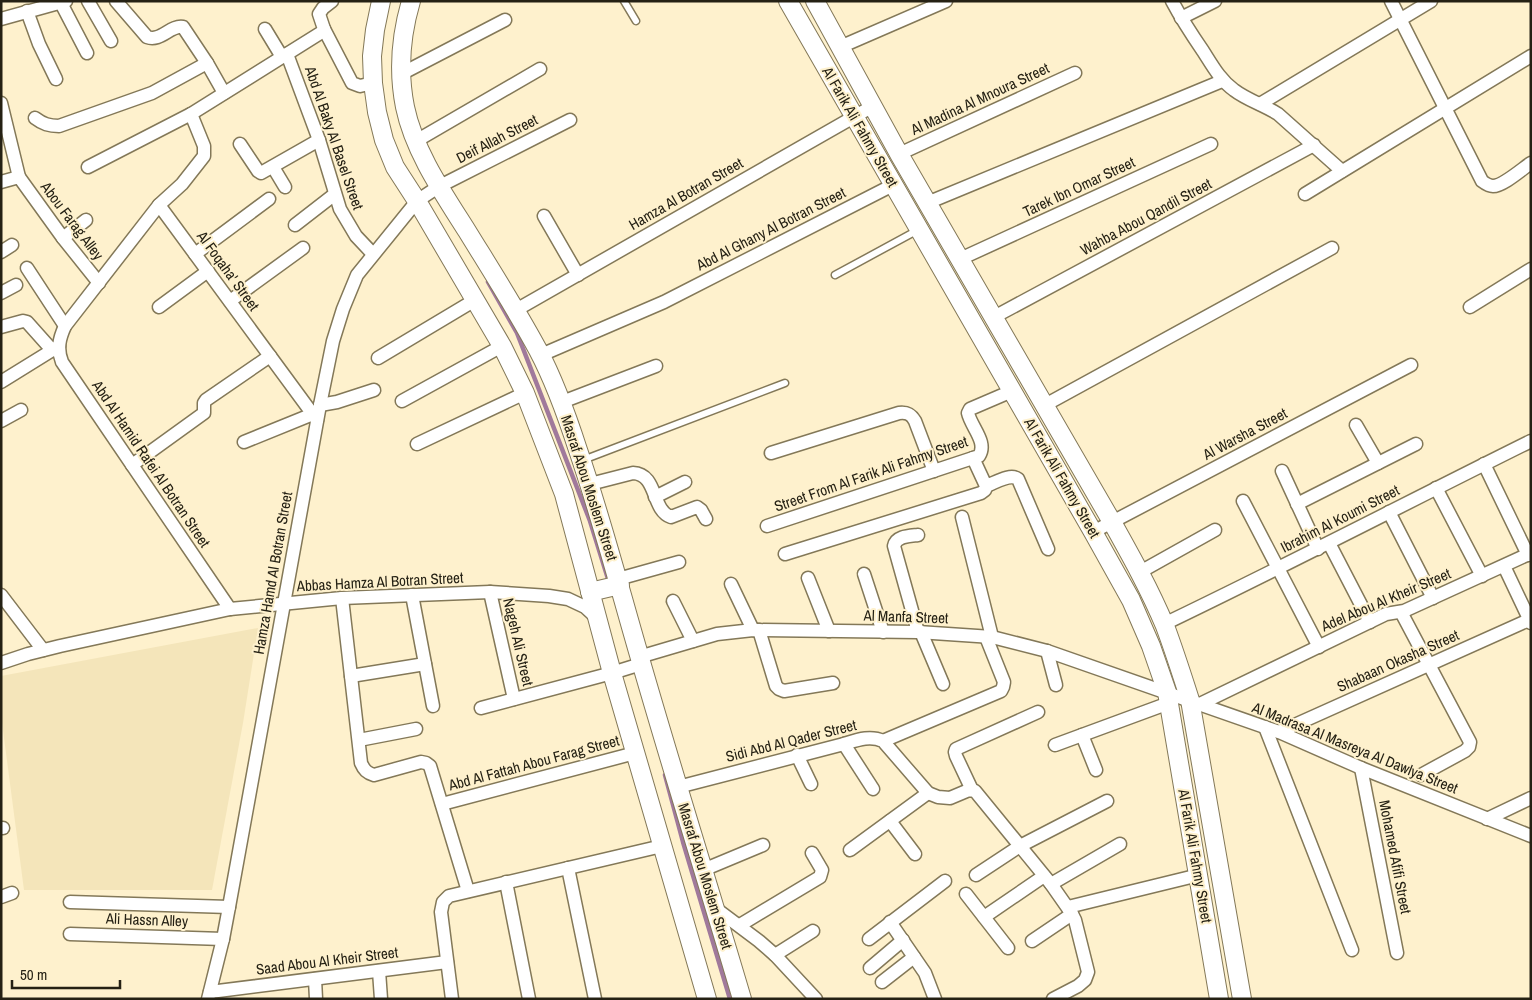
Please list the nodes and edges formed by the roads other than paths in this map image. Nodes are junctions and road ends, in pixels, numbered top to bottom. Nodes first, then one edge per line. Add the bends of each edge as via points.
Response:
1 (88, 1) edge
2 (116, 1) edge
3 (332, 1) edge
4 (381, 1) edge
5 (412, 1) edge
6 (624, 1) edge
7 (788, 1) edge
8 (815, 1) edge
9 (946, 1) edge
10 (1172, 1) edge
11 (1215, 1) edge
12 (1391, 1) edge
13 (1431, 1) edge
14 (64, 2) edge
15 (27, 11) junction
16 (1181, 18) junction
17 (1, 19) edge
18 (1400, 19) junction
19 (505, 20) dead end
20 (636, 21) dead end
21 (265, 29) dead end
22 (324, 29) junction
23 (111, 40) dead end
24 (840, 47) junction
25 (87, 53) dead end
26 (285, 56) junction
27 (1531, 56) edge
28 (207, 63) junction
29 (540, 70) dead end
30 (1075, 73) dead end
31 (401, 74) junction
32 (56, 79) dead end
33 (1222, 81) junction
34 (372, 83) junction
35 (224, 93) junction
36 (1, 103) edge
37 (1260, 104) junction
38 (872, 106) junction
39 (1446, 108) junction
40 (191, 114) junction
41 (854, 116) junction
42 (35, 118) dead end
43 (570, 120) dead end
44 (319, 140) junction
45 (416, 141) junction
46 (240, 144) dead end
47 (1211, 144) dead end
48 (1314, 145) junction
49 (899, 154) junction
50 (1531, 163) edge
51 (88, 167) dead end
52 (273, 167) junction
53 (1342, 172) junction
54 (19, 177) junction
55 (1, 182) edge
56 (893, 185) junction
57 (438, 186) junction
58 (285, 187) dead end
59 (335, 194) junction
60 (1305, 194) dead end
61 (269, 199) dead end
62 (417, 201) junction
63 (927, 202) junction
64 (159, 205) junction
65 (544, 216) dead end
66 (86, 220) dead end
67 (295, 225) dead end
68 (919, 230) junction
69 (62, 238) junction
70 (303, 248) dead end
71 (1332, 248) dead end
72 (195, 254) junction
73 (373, 254) junction
74 (960, 259) junction
75 (27, 268) dead end
76 (1531, 269) edge
77 (208, 271) junction
78 (578, 275) junction
79 (835, 275) dead end
80 (99, 283) junction
81 (16, 285) dead end
82 (1, 293) edge
83 (475, 300) junction
84 (230, 302) junction
85 (159, 307) dead end
86 (1470, 307) dead end
87 (516, 310) junction
88 (994, 317) junction
89 (1, 327) edge
90 (59, 339) junction
91 (502, 346) junction
92 (540, 355) junction
93 (270, 356) junction
94 (378, 358) dead end
95 (1412, 365) dead end
96 (656, 366) dead end
97 (1030, 380) junction
98 (1, 382) edge
99 (785, 383) dead end
100 (374, 390) dead end
101 (1011, 390) junction
102 (525, 394) junction
103 (402, 401) dead end
104 (562, 402) junction
105 (1045, 405) junction
106 (21, 410) dead end
107 (317, 413) junction
108 (1, 421) edge
109 (1356, 425) dead end
110 (244, 442) dead end
111 (1530, 443) edge
112 (417, 444) dead end
113 (1416, 444) dead end
114 (770, 453) dead end
115 (973, 458) junction
116 (582, 460) junction
117 (1378, 463) junction
118 (1484, 464) junction
119 (132, 465) junction
120 (934, 471) junction
121 (1282, 471) dead end
122 (685, 482) dead end
123 (590, 484) junction
124 (986, 486) junction
125 (1436, 488) junction
126 (656, 497) junction
127 (1243, 501) dead end
128 (1297, 504) junction
129 (1389, 512) junction
130 (962, 517) dead end
131 (706, 519) dead end
132 (1112, 522) junction
133 (767, 526) dead end
134 (1215, 530) dead end
135 (1093, 532) junction
136 (918, 535) dead end
137 (1324, 546) junction
138 (1048, 549) dead end
139 (785, 554) dead end
140 (1529, 554) edge
141 (679, 562) dead end
142 (1504, 566) junction
143 (1279, 569) junction
144 (1140, 572) junction
145 (864, 574) dead end
146 (1482, 576) junction
147 (808, 578) dead end
148 (619, 582) junction
149 (731, 584) dead end
150 (490, 592) junction
151 (590, 592) junction
152 (1, 595) edge
153 (412, 595) junction
154 (342, 598) junction
155 (1433, 598) junction
156 (673, 601) dead end
157 (284, 604) junction
158 (230, 609) junction
159 (1401, 612) junction
160 (597, 618) junction
161 (1530, 621) edge
162 (1370, 622) junction
163 (1164, 624) junction
164 (756, 630) junction
165 (829, 631) junction
166 (883, 632) junction
167 (920, 632) junction
168 (989, 637) junction
169 (693, 640) junction
170 (1319, 647) junction
171 (43, 650) junction
172 (1047, 651) junction
173 (640, 661) junction
174 (1, 663) edge
175 (425, 664) junction
176 (1429, 664) junction
177 (612, 673) junction
178 (351, 676) junction
179 (833, 683) dead end
180 (943, 684) dead end
181 (1056, 685) dead end
182 (1168, 697) junction
183 (514, 699) junction
184 (1195, 702) junction
185 (433, 706) dead end
186 (481, 708) dead end
187 (1038, 712) dead end
188 (1265, 727) junction
189 (416, 729) dead end
190 (1279, 732) junction
191 (1082, 735) junction
192 (359, 740) junction
193 (883, 741) junction
194 (844, 744) junction
195 (1055, 745) dead end
196 (635, 753) junction
197 (797, 755) junction
198 (1361, 768) junction
199 (1096, 770) dead end
200 (1421, 775) dead end
201 (811, 784) dead end
202 (678, 787) junction
203 (873, 789) dead end
204 (972, 790) junction
205 (928, 793) junction
206 (1531, 798) edge
207 (1107, 802) dead end
208 (442, 804) junction
209 (1487, 819) junction
210 (890, 821) junction
211 (1531, 836) edge
212 (1120, 844) dead end
213 (662, 846) junction
214 (763, 846) dead end
215 (1020, 846) junction
216 (850, 850) dead end
217 (812, 853) dead end
218 (915, 854) dead end
219 (568, 868) junction
220 (703, 870) junction
221 (976, 875) dead end
222 (1199, 875) junction
223 (1048, 880) junction
224 (945, 881) dead end
225 (506, 882) junction
226 (468, 891) junction
227 (966, 894) dead end
228 (70, 902) dead end
229 (229, 907) junction
230 (715, 908) junction
231 (1070, 911) junction
232 (984, 917) junction
233 (890, 922) junction
234 (740, 925) junction
235 (813, 931) dead end
236 (70, 934) dead end
237 (223, 939) junction
238 (869, 939) dead end
239 (903, 940) junction
240 (1032, 941) dead end
241 (1008, 948) dead end
242 (1352, 950) dead end
243 (1397, 953) dead end
244 (775, 955) junction
245 (914, 957) junction
246 (447, 962) junction
247 (870, 968) dead end
248 (379, 970) junction
249 (315, 979) junction
250 (882, 982) dead end
251 (209, 996) edge
252 (316, 999) edge
253 (381, 999) edge
254 (452, 999) edge
255 (529, 999) edge
256 (596, 999) edge
257 (707, 999) edge
258 (742, 999) edge
259 (816, 999) edge
260 (935, 999) edge
261 (1052, 999) edge
262 (1220, 999) edge
263 (1242, 999) edge

1 - 23 street
2 - 28 street via 147,37 156,38 183,26
3 - 22 street via 319,14
4 - 34 street, Masraf Abou Moslem Street via 372,56
5 - 31 street, Masraf Abou Moslem Street via 402,45
6 - 20 lane
7 - 41 street, Al Farik Ali Fahmy Street
8 - 24 street, Al Farik Ali Fahmy Street
9 - 24 street
10 - 16 street
11 - 16 street
12 - 18 street
13 - 18 street
14 - 15 street
14 - 25 street
15 - 17 street
15 - 32 street
16 - 33 street
18 - 37 street
18 - 39 street
19 - 31 street
21 - 26 street, Abd Al Baky Al Basel Street
22 - 26 street
22 - 34 street via 352,83 360,86
24 - 38 street, Al Farik Ali Fahmy Street
26 - 35 street
26 - 44 street, Abd Al Baky Al Basel Street
27 - 39 street
28 - 35 street
28 - 42 street via 152,93 59,126 42,124
29 - 45 street
30 - 49 street, Al Madina Al Mnoura Street
31 - 45 street, Masraf Abou Moslem Street via 405,108
33 - 37 street
33 - 63 street
34 - 62 street, Masraf Abou Moslem Street via 384,140 395,166
35 - 40 street
36 - 54 street, Abou Farag Alley
37 - 48 street via 1278,114
38 - 41 street, Hamza Al Botran Street
38 - 49 street, Al Farik Ali Fahmy Street
39 - 50 street via 1482,182 1494,186 1500,184
39 - 53 street
40 - 51 street
40 - 64 street via 204,146 204,156 182,184
41 - 56 street, Al Farik Ali Fahmy Street
41 - 78 street, Hamza Al Botran Street
43 - 57 street, Deif Allah Street
44 - 52 street
44 - 59 street, Abd Al Baky Al Basel Street
45 - 57 street, Masraf Abou Moslem Street
46 - 52 street via 259,173
47 - 74 street, Tarek Ibn Omar Street
48 - 53 street
48 - 88 street, Wahba Abou Qandil Street
49 - 63 street, Al Farik Ali Fahmy Street
52 - 58 street
53 - 60 street
54 - 55 street, Abou Farag Alley
54 - 69 street, Abou Farag Alley
56 - 68 street, Al Farik Ali Fahmy Street
56 - 92 street, Abd Al Ghany Al Botran Street via 664,302
57 - 62 street, Hamza Hamd Al Botran Street
57 - 87 street, Masraf Abou Moslem Street
59 - 67 street
59 - 73 street, Abd Al Baky Al Basel Street via 347,223
61 - 72 street
62 - 73 street, Hamza Hamd Al Botran Street
62 - 83 street, Masraf Abou Moslem Street
63 - 74 street, Al Farik Ali Fahmy Street
64 - 72 street, Al Foqaha' Street
64 - 80 street
65 - 78 street
66 - 69 street
68 - 79 lane
68 - 101 street, Al Farik Ali Fahmy Street
69 - 80 street, Abou Farag Alley
70 - 84 street
71 - 105 street, Al Farik Ali Fahmy Street
72 - 77 street, Al Foqaha' Street
73 - 107 street, Hamza Hamd Al Botran Street via 356,275 343,310
74 - 88 street, Al Farik Ali Fahmy Street
75 - 90 street
76 - 86 street
77 - 84 street, Al Foqaha' Street
77 - 85 street
78 - 87 street, Hamza Al Botran Street
80 - 90 street
81 - 82 street
83 - 91 street, Masraf Abou Moslem Street
83 - 94 street
84 - 93 street, Al Foqaha' Street
87 - 92 street, Masraf Abou Moslem Street
88 - 97 street, Al Farik Ali Fahmy Street
89 - 90 street via 23,321
90 - 98 street
90 - 119 street, Abd Al Hamid Rafei Al Botran Street via 62,362
91 - 102 street, Masraf Abou Moslem Street
91 - 103 street
92 - 104 street, Masraf Abou Moslem Street
93 - 107 street, Al Foqaha' Street
93 - 119 street via 205,401 204,413
95 - 132 street, Al Warsha Street
96 - 104 street
97 - 101 street
97 - 105 street, Al Farik Ali Fahmy Street
99 - 116 lane
100 - 107 street via 337,402
101 - 115 street, Street From Al Farik Ali Fahmy Street via 970,409 969,417 982,444 979,456
101 - 135 street, Al Farik Ali Fahmy Street
102 - 112 street
102 - 151 street, Masraf Abou Moslem Street via 564,494
104 - 116 street, Masraf Abou Moslem Street
105 - 132 street, Al Farik Ali Fahmy Street
106 - 108 street
107 - 110 street
107 - 157 street, Hamza Hamd Al Botran Street
109 - 117 street
111 - 118 street, Ibrahim Al Koumi Street
113 - 117 street
114 - 120 street via 906,412 915,421
115 - 120 street, Street From Al Farik Ali Fahmy Street
115 - 124 street
116 - 123 street, Masraf Abou Moslem Street
117 - 128 street
118 - 125 street, Ibrahim Al Koumi Street
118 - 140 street
119 - 158 street, Abd Al Hamid Rafei Al Botran Street
120 - 133 street, Street From Al Farik Ali Fahmy Street
121 - 128 street
122 - 126 street
123 - 126 street via 634,473 647,478
123 - 148 street, Masraf Abou Moslem Street
124 - 138 street via 1011,476 1018,479
124 - 139 street via 981,493
125 - 129 street, Ibrahim Al Koumi Street
125 - 146 street
126 - 131 street via 667,516 698,507
127 - 143 street
128 - 137 street
129 - 137 street, Ibrahim Al Koumi Street
129 - 155 street
130 - 168 street
132 - 135 street, Al Warsha Street
132 - 144 street, Al Farik Ali Fahmy Street
134 - 144 street
135 - 182 street, Al Farik Ali Fahmy Street via 1131,600
136 - 167 street via 897,540 894,546
137 - 143 street, Ibrahim Al Koumi Street
137 - 162 street
140 - 142 street, Adel Abou Al Kheir Street
141 - 148 street
142 - 146 street, Adel Abou Al Kheir Street
142 - 161 street
143 - 163 street, Ibrahim Al Koumi Street
143 - 170 street
144 - 163 street, Al Farik Ali Fahmy Street
145 - 166 street
146 - 155 street, Adel Abou Al Kheir Street
147 - 165 street
148 - 151 street
148 - 173 street, Masraf Abou Moslem Street
149 - 164 street
150 - 153 street, Abbas Hamza Al Botran Street
150 - 160 street, Abbas Hamza Al Botran Street via 568,599 585,607
150 - 183 street, Nageh Ali Street
151 - 160 street, Masraf Abou Moslem Street
152 - 171 street
153 - 154 street, Abbas Hamza Al Botran Street
153 - 175 street
154 - 157 street, Abbas Hamza Al Botran Street
154 - 178 street
155 - 159 street, Adel Abou Al Kheir Street
156 - 169 street
157 - 158 street, Abbas Hamza Al Botran Street
157 - 229 street, Hamza Hamd Al Botran Street
158 - 171 street, Abbas Hamza Al Botran Street
159 - 162 street, Adel Abou Al Kheir Street
159 - 176 street
160 - 177 street, Masraf Abou Moslem Street
161 - 176 street, Shabaan Okasha Street
162 - 170 street, Adel Abou Al Kheir Street
163 - 184 street, Al Farik Ali Fahmy Street
164 - 165 street, Al Manfa Street
164 - 169 street, Al Manfa Street
164 - 179 street via 779,690
165 - 166 street, Al Manfa Street
166 - 167 street, Al Manfa Street
167 - 168 street, Al Manfa Street
167 - 180 street
168 - 172 street, Al Manfa Street
168 - 193 street via 1004,682 1001,691
169 - 173 street, Al Manfa Street
170 - 184 street, Adel Abou Al Kheir Street
171 - 174 street, Abbas Hamza Al Botran Street
172 - 181 street
172 - 182 street, Al Manfa Street
173 - 177 street, Al Manfa Street
173 - 202 street, Masraf Abou Moslem Street
175 - 178 street
175 - 185 street
176 - 190 street, Shabaan Okasha Street
176 - 200 street via 1470,742 1465,751
177 - 183 street, Al Manfa Street
177 - 196 street, Masraf Abou Moslem Street
178 - 192 street
182 - 184 street, Al Madrasa Al Masreya Al Dawlya Street
182 - 191 street
182 - 222 street, Al Farik Ali Fahmy Street
183 - 186 street, Al Manfa Street
184 - 188 street, Al Madrasa Al Masreya Al Dawlya Street
184 - 263 street, Al Farik Ali Fahmy Street
187 - 204 street via 956,749
188 - 190 street, Al Madrasa Al Masreya Al Dawlya Street
188 - 242 street
189 - 192 street
190 - 198 street, Al Madrasa Al Masreya Al Dawlya Street
191 - 195 street
191 - 199 street
192 - 208 street via 361,763 368,773 374,775 421,762 430,766
193 - 194 street, Sidi Abd Al Qader Street via 876,738
193 - 205 street
194 - 197 street, Sidi Abd Al Qader Street
194 - 203 street
196 - 208 street, Abd Al Fattah Abou Farag Street
196 - 213 street, Masraf Abou Moslem Street
197 - 201 street
197 - 202 street, Sidi Abd Al Qader Street
198 - 209 street, Al Madrasa Al Masreya Al Dawlya Street
198 - 243 street, Mohamed Afifi Street
202 - 220 street, Masraf Abou Moslem Street
204 - 205 street via 950,798
204 - 215 street
205 - 210 street
206 - 209 street
207 - 215 street
208 - 226 street
209 - 211 street, Al Madrasa Al Masreya Al Dawlya Street
210 - 216 street
210 - 218 street
212 - 223 street
213 - 219 street
213 - 257 street, Masraf Abou Moslem Street
214 - 220 street
215 - 221 street
215 - 223 street
217 - 234 street via 822,870 820,877
219 - 225 street
219 - 256 street
220 - 230 street, Masraf Abou Moslem Street
222 - 231 street
222 - 262 street, Al Farik Ali Fahmy Street
223 - 231 street
223 - 232 street
224 - 233 street
225 - 226 street
225 - 255 street
226 - 246 street via 449,896 443,902 441,912
227 - 232 street
228 - 229 street
229 - 237 street, Hamza Hamd Al Botran Street
230 - 234 street
230 - 258 street, Masraf Abou Moslem Street
231 - 240 street
231 - 261 street via 1088,972 1078,986
232 - 241 street
233 - 238 street
233 - 239 street
234 - 244 street
235 - 244 street
236 - 237 street, Ali Hassn Alley
237 - 251 street, Hamza Hamd Al Botran Street
239 - 245 street
239 - 247 street
244 - 259 street
245 - 250 street
245 - 260 street via 925,973
246 - 248 street, Saad Abou Al Kheir Street
246 - 254 street
248 - 249 street, Saad Abou Al Kheir Street
248 - 253 street
249 - 251 street, Saad Abou Al Kheir Street
249 - 252 street

